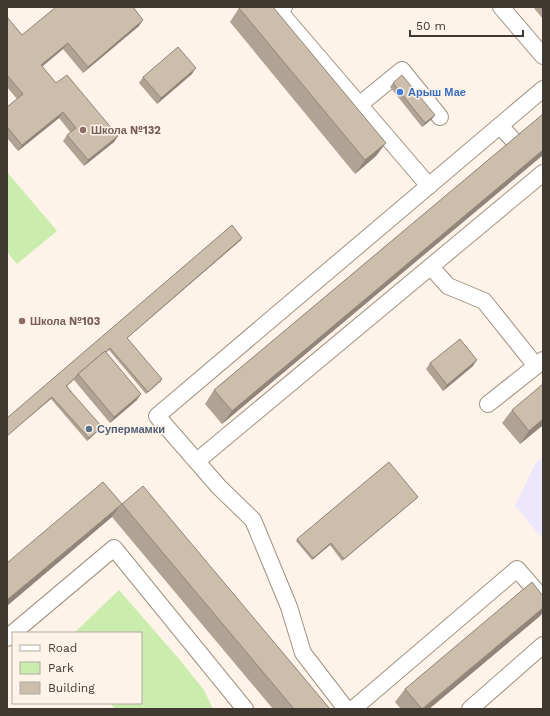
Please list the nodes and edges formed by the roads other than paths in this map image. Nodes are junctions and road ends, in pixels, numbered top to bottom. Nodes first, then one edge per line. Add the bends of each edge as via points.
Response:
1 (284, 7) edge
2 (501, 7) edge
3 (543, 56) edge
4 (543, 89) edge
5 (359, 105) junction
6 (440, 117) dead end
7 (500, 126) junction
8 (516, 143) edge
9 (539, 170) edge
10 (429, 186) junction
11 (431, 267) junction
12 (540, 363) edge
13 (488, 404) dead end
14 (197, 461) junction
15 (543, 599) edge
16 (14, 632) edge
17 (543, 645) edge
18 (245, 709) edge
19 (346, 709) edge
20 (353, 709) edge
21 (470, 709) edge

1 - 5 lane via 279,11
2 - 3 lane
4 - 7 lane
5 - 6 lane via 402,70
5 - 10 lane
7 - 8 lane
7 - 10 lane
9 - 11 lane
10 - 14 lane via 157,416
11 - 12 lane via 448,286 484,301
11 - 14 lane
12 - 13 lane
14 - 19 lane via 253,520 290,607 303,653
15 - 20 lane via 517,569
16 - 18 lane via 114,548
17 - 21 lane

